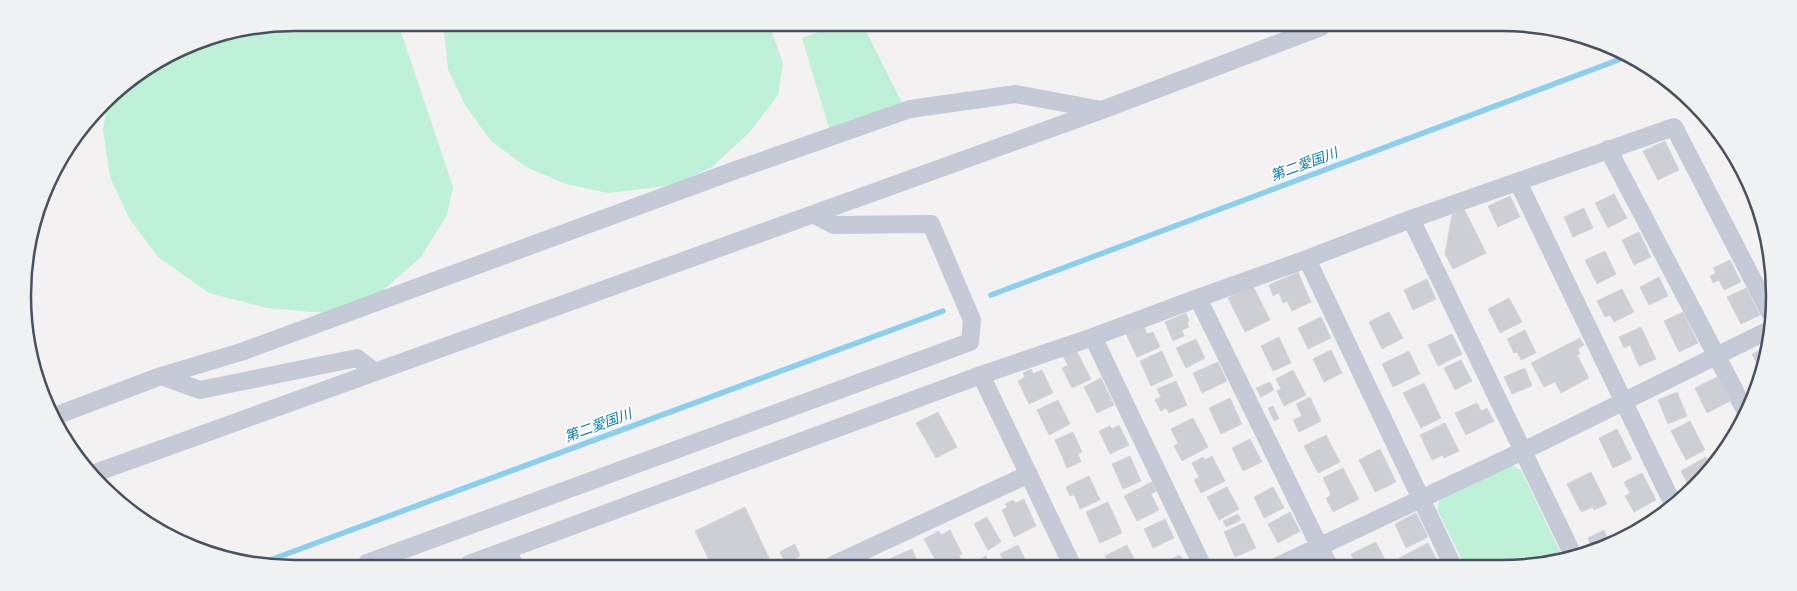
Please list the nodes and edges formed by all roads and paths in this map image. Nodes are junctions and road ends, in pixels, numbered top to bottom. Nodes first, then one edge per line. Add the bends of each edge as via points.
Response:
1 (1310, 31) edge
2 (1102, 110) junction
3 (1608, 149) junction
4 (1518, 182) junction
5 (815, 215) junction
6 (1411, 219) junction
7 (1307, 259) junction
8 (1198, 298) junction
9 (1766, 304) edge
10 (1763, 333) edge
11 (1093, 337) junction
12 (1716, 355) junction
13 (376, 372) junction
14 (981, 375) junction
15 (161, 376) junction
16 (1624, 401) junction
17 (1742, 404) edge
18 (60, 414) edge
19 (1523, 451) junction
20 (98, 471) edge
21 (1028, 474) junction
22 (1421, 498) junction
23 (1670, 498) edge
24 (1319, 545) junction
25 (1571, 551) edge
26 (511, 557) edge
27 (378, 560) edge
28 (493, 560) edge
29 (842, 560) edge
30 (1070, 560) edge
31 (1200, 560) edge
32 (1290, 560) edge
33 (1326, 560) edge
34 (1450, 560) edge

1 - 2 street
2 - 5 street
2 - 15 street via 1016,94 910,109 241,352
3 - 4 street
3 - 9 street via 1674,127
3 - 12 street
4 - 6 street
4 - 16 street
5 - 13 street
5 - 27 street via 834,225 931,224 972,320 970,342
6 - 7 street
6 - 19 street
7 - 8 street
7 - 22 street
8 - 11 street
8 - 24 street
10 - 12 street
11 - 14 street
11 - 31 street
12 - 16 street
12 - 17 street
13 - 15 street via 356,358 200,390
13 - 20 street
14 - 21 street
14 - 26 street
15 - 18 street
16 - 19 street
16 - 23 street
19 - 22 street
19 - 25 street
21 - 29 street
21 - 30 street
22 - 24 street
22 - 34 street
24 - 32 street
24 - 33 street
26 - 28 street

